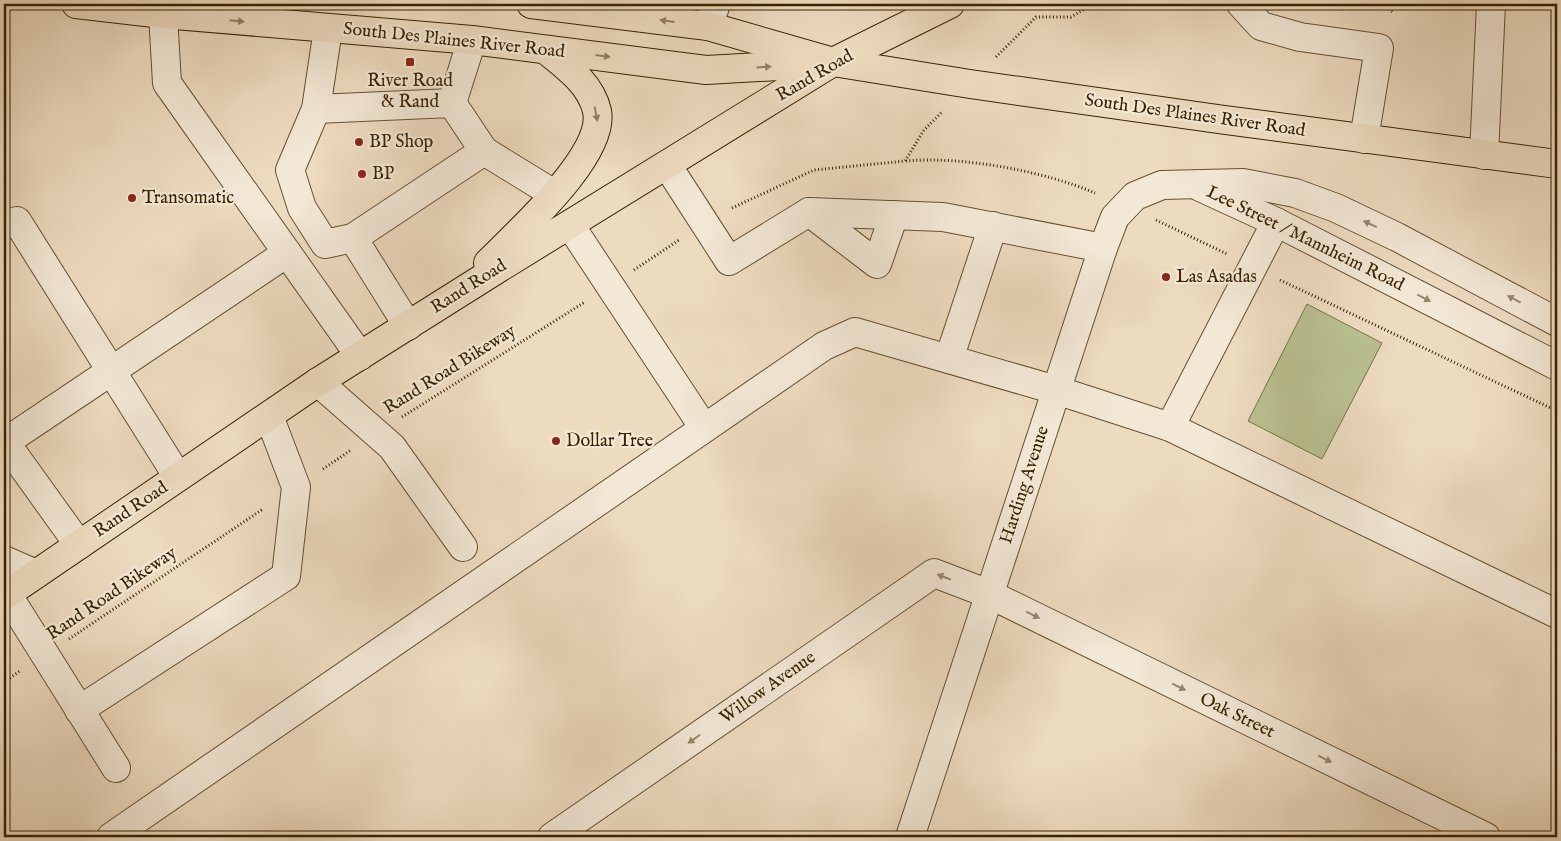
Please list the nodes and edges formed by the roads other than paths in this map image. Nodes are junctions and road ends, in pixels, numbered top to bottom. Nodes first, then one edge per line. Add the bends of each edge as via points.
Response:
1 (76, 4) edge
2 (950, 4) edge
3 (1241, 4) edge
4 (1491, 4) edge
5 (545, 5) edge
6 (622, 9) edge
7 (164, 14) junction
8 (712, 15) edge
9 (328, 29) junction
10 (472, 40) junction
11 (546, 50) junction
12 (833, 62) junction
13 (452, 104) junction
14 (316, 109) junction
15 (1364, 139) junction
16 (484, 151) junction
17 (1484, 155) junction
18 (1557, 164) edge
19 (667, 165) junction
20 (1192, 183) junction
21 (554, 194) junction
22 (809, 212) junction
23 (894, 215) junction
24 (1276, 222) junction
25 (4, 224) edge
26 (570, 225) junction
27 (993, 226) junction
28 (353, 238) junction
29 (1103, 248) junction
30 (287, 253) junction
31 (459, 294) junction
32 (1557, 322) edge
33 (408, 326) junction
34 (360, 356) junction
35 (949, 359) junction
36 (1557, 366) edge
37 (111, 370) junction
38 (318, 382) junction
39 (1056, 390) junction
40 (270, 416) junction
41 (1170, 427) junction
42 (704, 428) junction
43 (4, 442) edge
44 (178, 477) junction
45 (79, 545) junction
46 (463, 547) dead end
47 (4, 560) edge
48 (36, 574) junction
49 (989, 594) junction
50 (6, 595) edge
51 (1557, 614) edge
52 (79, 710) junction
53 (116, 768) dead end
54 (110, 837) edge
55 (552, 837) edge
56 (910, 837) edge
57 (1486, 837) edge

1 - 7 main road, South Des Plaines River Road
2 - 12 main road, Rand Road
3 - 15 street via 1261,26 1300,37 1379,48
4 - 17 street
5 - 6 main road, South Des Plaines River Road
8 -> 6 main road, South Des Plaines River Road
7 -> 9 main road, South Des Plaines River Road
7 - 30 street via 167,83
8 - 12 main road, South Des Plaines River Road
9 - 10 main road, South Des Plaines River Road
9 - 14 street
10 - 11 main road, South Des Plaines River Road
10 - 13 street
11 -> 12 main road, South Des Plaines River Road via 706,70
11 -> 21 main road via 573,72 588,91 598,124 585,155
12 - 15 main road, South Des Plaines River Road via 1054,97
12 - 19 main road, Rand Road
13 - 14 street
13 - 16 street
14 - 28 street via 290,170 302,208 325,244
15 - 17 main road, South Des Plaines River Road
16 - 21 street
16 - 28 street
17 - 18 main road, South Des Plaines River Road
19 - 22 street via 729,261
19 - 26 main road, Rand Road
20 - 24 street, Lee Street / Mannheim Road
20 - 29 street, Harding Avenue via 1162,185 1135,196 1115,218
32 -> 20 street, Lee Street / Mannheim Road via 1336,208 1295,193 1243,183
21 - 31 main road
22 - 23 street
22 - 23 street via 877,264
23 - 27 street via 943,217
24 -> 36 street, Lee Street / Mannheim Road
24 - 41 street
25 - 37 street via 17,221
26 - 31 main road, Rand Road
26 - 42 street
27 - 29 street
27 - 35 street
28 - 33 street
29 - 39 street, Harding Avenue
30 - 34 street
30 - 37 street
31 - 33 main road, Rand Road
33 - 34 main road, Rand Road
34 - 38 main road, Rand Road
35 - 39 street
35 - 42 street via 855,332 824,346
37 - 43 street
37 - 44 street
38 - 40 main road, Rand Road
38 - 46 street via 392,447
39 - 41 street
39 - 49 street, Harding Avenue
40 - 44 main road, Rand Road
40 - 52 street via 296,487 286,576
41 - 51 street
42 - 54 street
43 - 45 street
44 - 45 main road, Rand Road
45 - 48 main road, Rand Road
47 - 48 street
48 - 50 main road, Rand Road
49 -> 55 street, Willow Avenue via 934,573
49 - 56 street, Harding Avenue
49 -> 57 street, Oak Street
50 - 52 street
52 - 53 street

